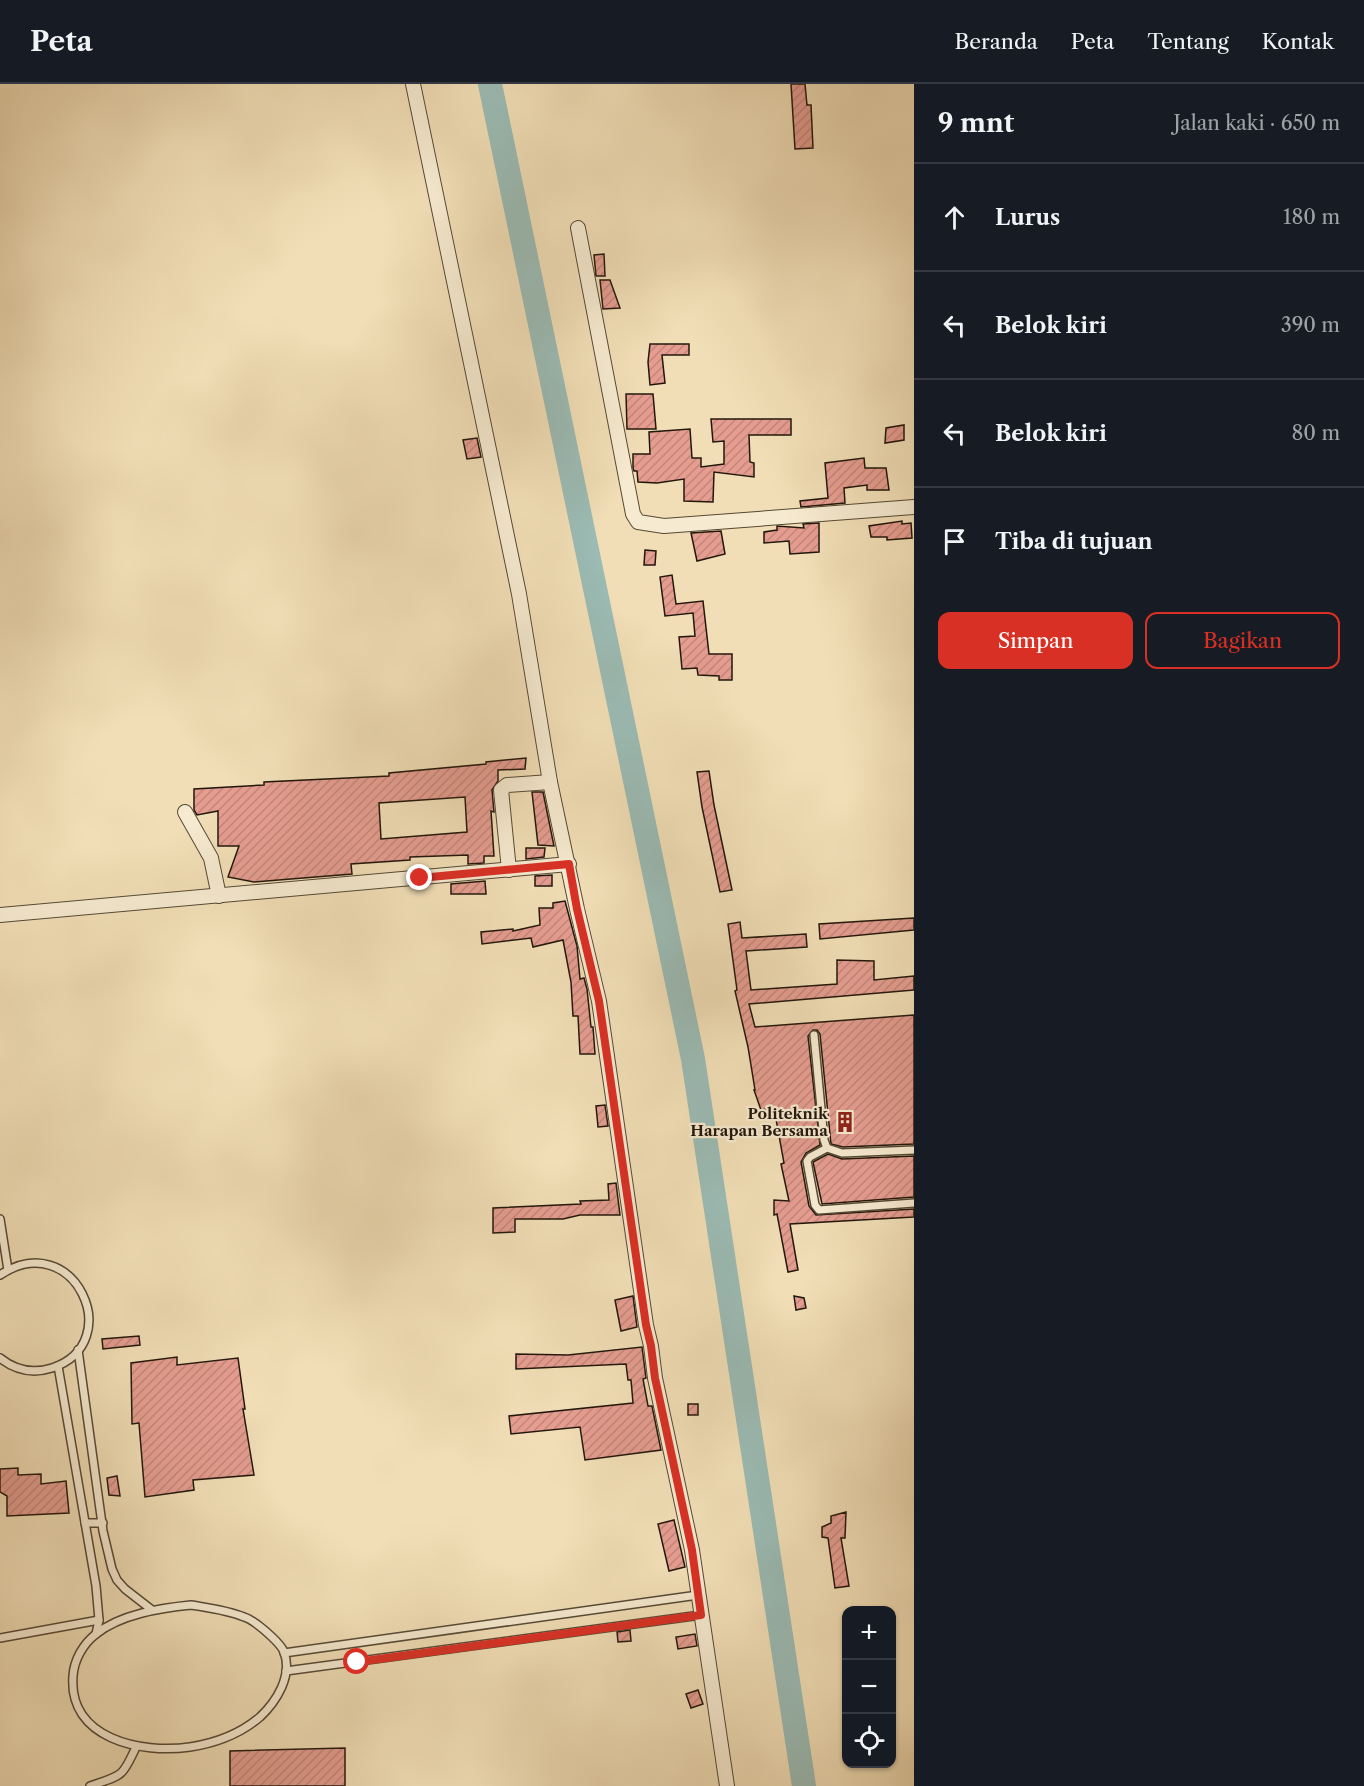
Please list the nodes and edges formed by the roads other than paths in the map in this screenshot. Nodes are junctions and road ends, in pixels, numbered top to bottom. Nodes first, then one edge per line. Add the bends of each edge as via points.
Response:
1 (413, 84) edge
2 (578, 228) dead end
3 (914, 507) edge
4 (550, 782) junction
5 (185, 812) dead end
6 (569, 864) junction
7 (509, 870) junction
8 (219, 896) junction
9 (0, 915) edge
10 (814, 1035) dead end
11 (827, 1148) junction
12 (914, 1149) edge
13 (914, 1203) edge
14 (0, 1219) edge
15 (8, 1270) junction
16 (0, 1275) edge
17 (78, 1350) junction
18 (0, 1358) edge
19 (58, 1366) junction
20 (85, 1523) junction
21 (102, 1523) junction
22 (698, 1595) junction
23 (152, 1610) junction
24 (701, 1615) junction
25 (99, 1620) junction
26 (96, 1634) junction
27 (0, 1638) edge
28 (284, 1653) junction
29 (286, 1671) junction
30 (136, 1747) junction
31 (90, 1786) edge
32 (727, 1786) edge

1 - 4 street via 519,594
2 - 3 street via 633,514 638,522 664,526
4 - 6 street
4 - 7 street via 507,785 501,790
5 - 8 street via 211,858
6 - 7 street
6 - 22 street via 599,1001 646,1325
7 - 8 street
8 - 9 street
10 - 11 lane
11 - 12 lane via 842,1154
11 - 13 lane via 807,1161 819,1210
14 - 15 lane
15 - 16 lane
15 - 17 lane via 38,1263 62,1270 73,1278 87,1300 89,1313 87,1333
17 - 19 lane
17 - 21 lane
18 - 19 lane via 19,1369 32,1371
19 - 20 lane
20 - 21 lane
20 - 25 lane
21 - 23 lane via 117,1580
22 - 24 street
22 - 28 lane
23 - 26 lane
23 - 28 lane via 191,1605 246,1617 268,1633
24 - 29 lane
24 - 32 street
25 - 26 lane
25 - 27 lane
26 - 30 lane via 73,1668 75,1701 91,1725
28 - 29 lane
29 - 30 lane via 276,1701 233,1735 174,1749
30 - 31 lane via 124,1772

